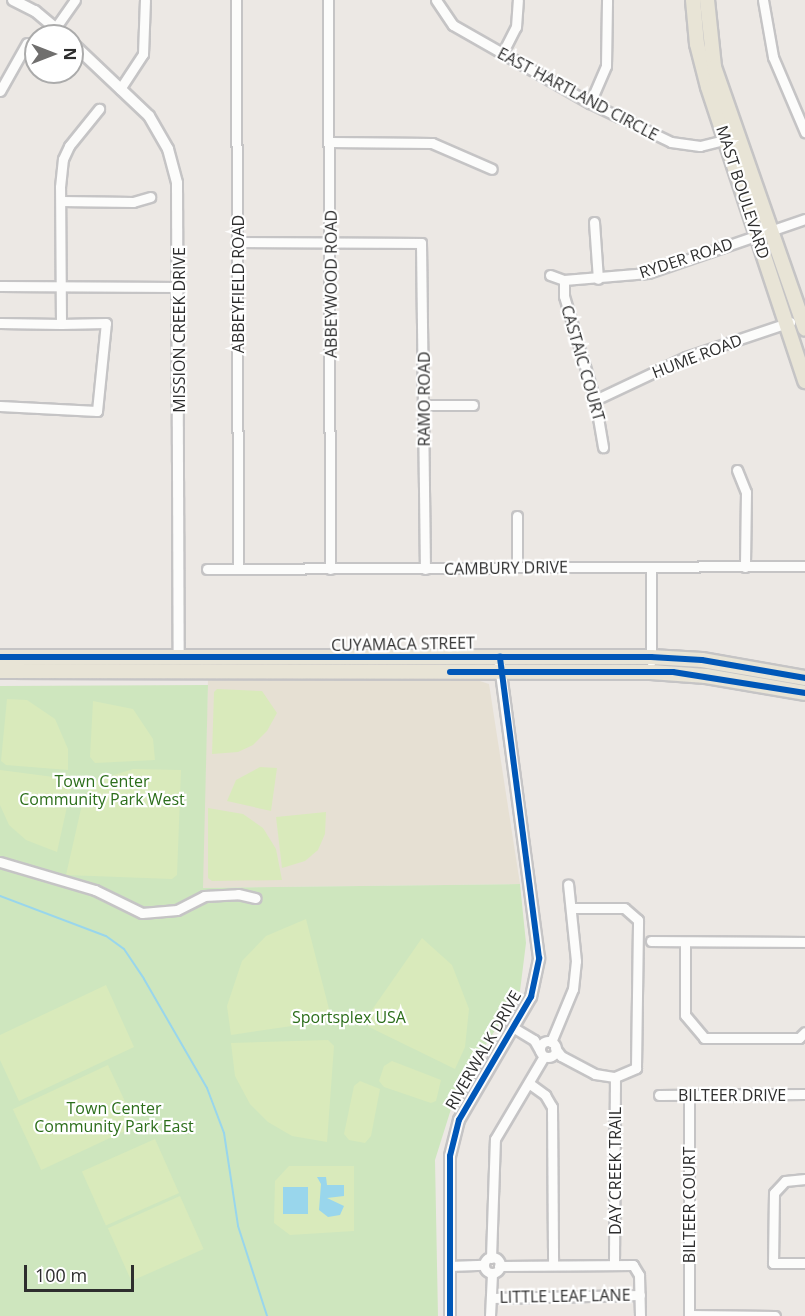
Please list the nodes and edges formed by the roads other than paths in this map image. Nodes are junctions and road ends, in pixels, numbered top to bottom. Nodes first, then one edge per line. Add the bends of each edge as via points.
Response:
1 (13, 0) edge
2 (75, 0) edge
3 (145, 0) edge
4 (236, 0) edge
5 (328, 0) edge
6 (436, 0) edge
7 (518, 0) edge
8 (607, 0) edge
9 (693, 0) edge
10 (707, 0) edge
11 (763, 0) edge
12 (51, 24) edge
13 (58, 24) edge
14 (24, 48) edge
15 (84, 54) edge
16 (502, 54) junction
17 (120, 89) junction
18 (0, 91) edge
19 (590, 103) junction
20 (99, 109) dead end
21 (805, 132) edge
22 (732, 137) junction
23 (330, 142) junction
24 (492, 169) dead end
25 (150, 196) dead end
26 (61, 201) junction
27 (805, 219) edge
28 (594, 222) dead end
29 (763, 232) junction
30 (332, 240) junction
31 (237, 242) junction
32 (550, 275) dead end
33 (598, 279) junction
34 (564, 280) junction
35 (0, 286) edge
36 (61, 287) junction
37 (178, 287) junction
38 (0, 323) edge
39 (803, 323) edge
40 (62, 324) junction
41 (785, 324) junction
42 (805, 381) edge
43 (595, 400) junction
44 (423, 405) junction
45 (473, 405) dead end
46 (0, 406) edge
47 (603, 447) dead end
48 (737, 470) dead end
49 (517, 516) dead end
50 (805, 566) edge
51 (517, 567) junction
52 (651, 567) junction
53 (745, 567) junction
54 (238, 568) junction
55 (330, 568) junction
56 (424, 568) junction
57 (207, 569) dead end
58 (0, 657) edge
59 (179, 657) junction
60 (500, 657) junction
61 (651, 657) junction
62 (279, 658) junction
63 (0, 671) edge
64 (500, 672) junction
65 (651, 672) junction
66 (278, 673) junction
67 (805, 678) edge
68 (805, 693) edge
69 (0, 862) edge
70 (568, 884) dead end
71 (256, 898) dead end
72 (571, 908) junction
73 (651, 941) dead end
74 (685, 942) junction
75 (805, 942) edge
76 (514, 1028) junction
77 (805, 1032) edge
78 (550, 1050) junction
79 (615, 1077) junction
80 (530, 1084) junction
81 (805, 1094) edge
82 (659, 1095) dead end
83 (689, 1095) junction
84 (805, 1179) edge
85 (488, 1261) junction
86 (805, 1263) edge
87 (553, 1265) junction
88 (614, 1265) junction
89 (449, 1266) junction
90 (496, 1269) junction
91 (640, 1295) junction
92 (491, 1298) junction
93 (689, 1315) edge
94 (450, 1316) edge
95 (490, 1316) edge
96 (640, 1316) edge
97 (775, 1316) edge

1 - 12 street
2 - 13 street
3 - 17 street via 143,54
4 - 31 street, ABBEYFIELD ROAD
5 - 23 street, ABBEYWOOD ROAD
6 - 16 street, EAST HARTLAND CIRCLE via 453,26
7 - 16 street via 516,27
8 - 19 street via 606,66
9 - 22 main road, MAST BOULEVARD via 699,54
10 - 22 main road, MAST BOULEVARD via 714,67
11 - 21 street via 773,57
14 - 18 street
15 - 17 street, MISSION CREEK DRIVE
16 - 19 street, EAST HARTLAND CIRCLE
17 - 37 street, MISSION CREEK DRIVE via 149,116 172,160 178,195
19 - 22 street, EAST HARTLAND CIRCLE via 670,142 700,146
20 - 26 street via 63,159
22 - 29 main road, MAST BOULEVARD
23 - 24 street via 432,143
23 - 30 street, ABBEYWOOD ROAD
25 - 26 street via 134,202
26 - 36 street
27 - 29 street, RYDER ROAD
28 - 33 street
29 - 33 street, RYDER ROAD via 648,273
29 - 39 main road, MAST BOULEVARD
29 - 41 main road, MAST BOULEVARD
30 - 31 street
30 - 44 street, RAMO ROAD via 421,243
30 - 55 street, ABBEYWOOD ROAD
31 - 54 street, ABBEYFIELD ROAD
32 - 34 street
33 - 34 street, RYDER ROAD
34 - 43 street, CASTAIC COURT via 564,296
35 - 36 street
36 - 37 street
36 - 40 street
37 - 59 street, MISSION CREEK DRIVE
38 - 40 street
39 - 41 street, HUME ROAD
40 - 46 street via 106,323 97,411
41 - 42 main road, MAST BOULEVARD
41 - 43 street, HUME ROAD via 686,357
43 - 47 street, CASTAIC COURT
44 - 45 street
44 - 56 street, RAMO ROAD
48 - 53 street via 746,492
49 - 51 street
50 - 53 street, CAMBURY DRIVE
51 - 52 street, CAMBURY DRIVE
51 - 56 street, CAMBURY DRIVE
52 - 53 street, CAMBURY DRIVE
52 - 61 street
54 - 55 street, CAMBURY DRIVE
54 - 57 street, CAMBURY DRIVE
55 - 56 street, CAMBURY DRIVE
58 - 59 main road, CUYAMACA STREET
59 - 62 main road, CUYAMACA STREET
60 - 61 main road, CUYAMACA STREET
60 - 62 main road, CUYAMACA STREET
60 - 64 street, RIVERWALK DRIVE
61 - 65 street
61 - 67 main road, CUYAMACA STREET via 702,660
62 - 66 main road
63 - 66 main road, CUYAMACA STREET
64 - 65 main road, CUYAMACA STREET
64 - 66 main road, CUYAMACA STREET
64 - 76 street, RIVERWALK DRIVE via 539,958 531,997
65 - 68 main road, CUYAMACA STREET via 706,676
69 - 71 street via 95,890 142,913 177,910 204,896 238,894
70 - 72 street
72 - 78 street via 576,961 573,989
72 - 79 street via 633,911 638,920 636,1068
73 - 74 street
74 - 75 street
74 - 77 street via 685,1015 704,1038 799,1038
76 - 78 street
76 - 89 street, RIVERWALK DRIVE via 459,1120 450,1156
78 - 79 street via 595,1074
78 - 80 street
79 - 88 street, DAY CREEK TRAIL
80 - 85 street via 495,1139
80 - 87 street via 545,1095 552,1107
81 - 83 street, BILTEER DRIVE
82 - 83 street, BILTEER DRIVE
83 - 93 street, BILTEER COURT
84 - 86 street via 785,1181 774,1193 773,1263
85 - 89 street
85 - 90 street
85 - 90 street
87 - 88 street
87 - 90 street
88 - 91 street via 633,1265 639,1275
89 - 94 street, RIVERWALK DRIVE
90 - 92 street
91 - 92 street, LITTLE LEAF LANE
91 - 96 street
92 - 95 street
93 - 97 street

